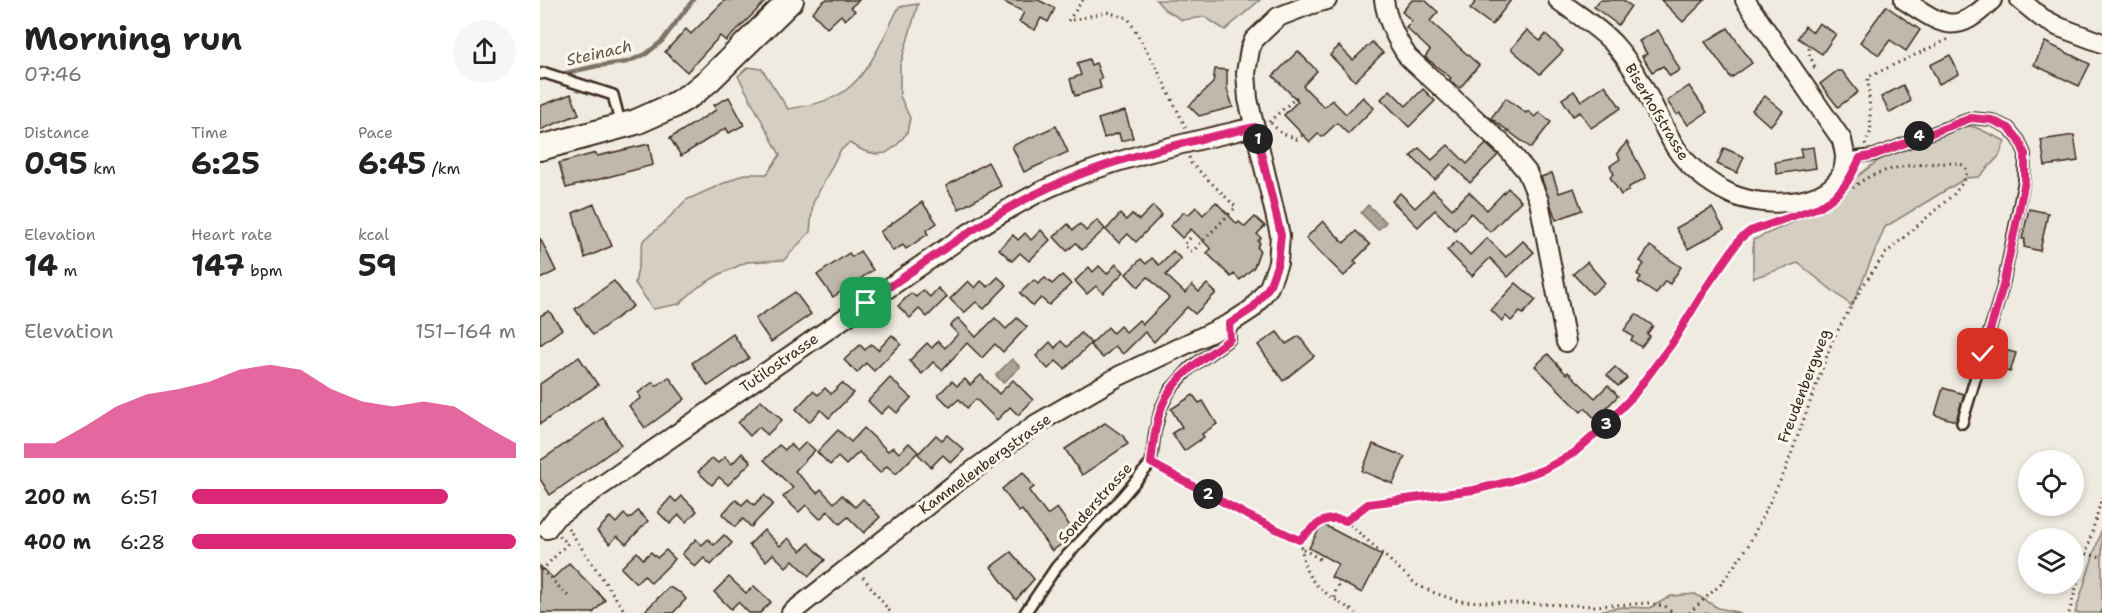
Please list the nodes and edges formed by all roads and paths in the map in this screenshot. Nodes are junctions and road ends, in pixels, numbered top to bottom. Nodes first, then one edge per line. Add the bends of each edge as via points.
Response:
1 (791, 0) edge
2 (1083, 0) edge
3 (1328, 0) edge
4 (1384, 0) edge
5 (1558, 0) edge
6 (1745, 0) edge
7 (1904, 0) edge
8 (1992, 0) edge
9 (2019, 0) edge
10 (1954, 37) dead end
11 (2102, 43) edge
12 (540, 74) edge
13 (1299, 94) dead end
14 (1263, 124) junction
15 (621, 126) junction
16 (1188, 132) dead end
17 (1303, 135) dead end
18 (540, 148) edge
19 (1188, 154) dead end
20 (1853, 158) junction
21 (1851, 189) dead end
22 (1791, 217) dead end
23 (1191, 237) dead end
24 (1229, 324) junction
25 (1566, 342) dead end
26 (1962, 423) dead end
27 (1151, 463) junction
28 (2102, 497) edge
29 (1346, 521) junction
30 (544, 528) edge
31 (1299, 540) junction
32 (568, 543) dead end
33 (1303, 549) junction
34 (2086, 554) junction
35 (2102, 557) edge
36 (1321, 561) dead end
37 (1340, 581) dead end
38 (868, 583) dead end
39 (567, 596) dead end
40 (1335, 598) junction
41 (627, 613) edge
42 (791, 613) edge
43 (891, 613) edge
44 (1025, 613) edge
45 (1356, 613) edge
46 (1673, 613) edge
47 (1689, 613) edge
48 (2068, 613) edge

1 - 15 street via 692,94 655,114
2 - 16 path via 1068,21 1107,12 1128,18
3 - 14 street, Kammelenbergstrasse via 1278,17 1254,40 1246,73 1248,99
4 - 25 street via 1388,19 1408,57 1507,148 1527,172 1539,201
5 - 20 street, Biserhofstrasse via 1613,43 1682,158 1701,176 1732,195 1762,202 1804,200 1833,185
6 - 20 street
7 - 8 street via 1947,24 1974,17
9 - 11 street via 2059,27
10 - 20 path via 1868,77 1871,131
12 - 15 lane via 613,95
13 - 14 path
14 - 17 path via 1297,139
14 - 24 street, Kammelenbergstrasse via 1281,235 1278,263 1269,287 1252,309
14 - 30 street, Tutilostrasse via 1110,164 1009,208
15 - 18 street
19 - 23 path via 1191,164 1236,207 1193,251 1184,245
20 - 26 lane via 1874,155 1971,118 1992,120 2009,128 2025,154 2025,181 2003,286
21 - 47 path, Freudenbergweg via 1870,176 1905,166 1956,163 1967,171 1954,194 1885,254 1862,287 1833,339 1785,471 1747,548 1721,584
22 - 29 path via 1750,231 1740,239 1633,396 1574,453 1511,481 1474,490 1368,504
24 - 27 lane, Sonderstrasse via 1230,339 1190,368 1170,390 1161,408
24 - 42 street, Kammelenbergstrasse via 1119,376 1036,424
27 - 31 path
27 - 44 lane, Sonderstrasse via 1057,566
28 - 34 path
29 - 31 path via 1337,518 1318,522
29 - 46 path via 1417,585 1458,601 1596,606 1649,603
30 - 41 path via 565,524
31 - 33 path
32 - 39 path via 542,570
33 - 36 path
33 - 40 path via 1306,571
34 - 35 path
34 - 48 path
37 - 40 path
38 - 43 path
40 - 45 path

